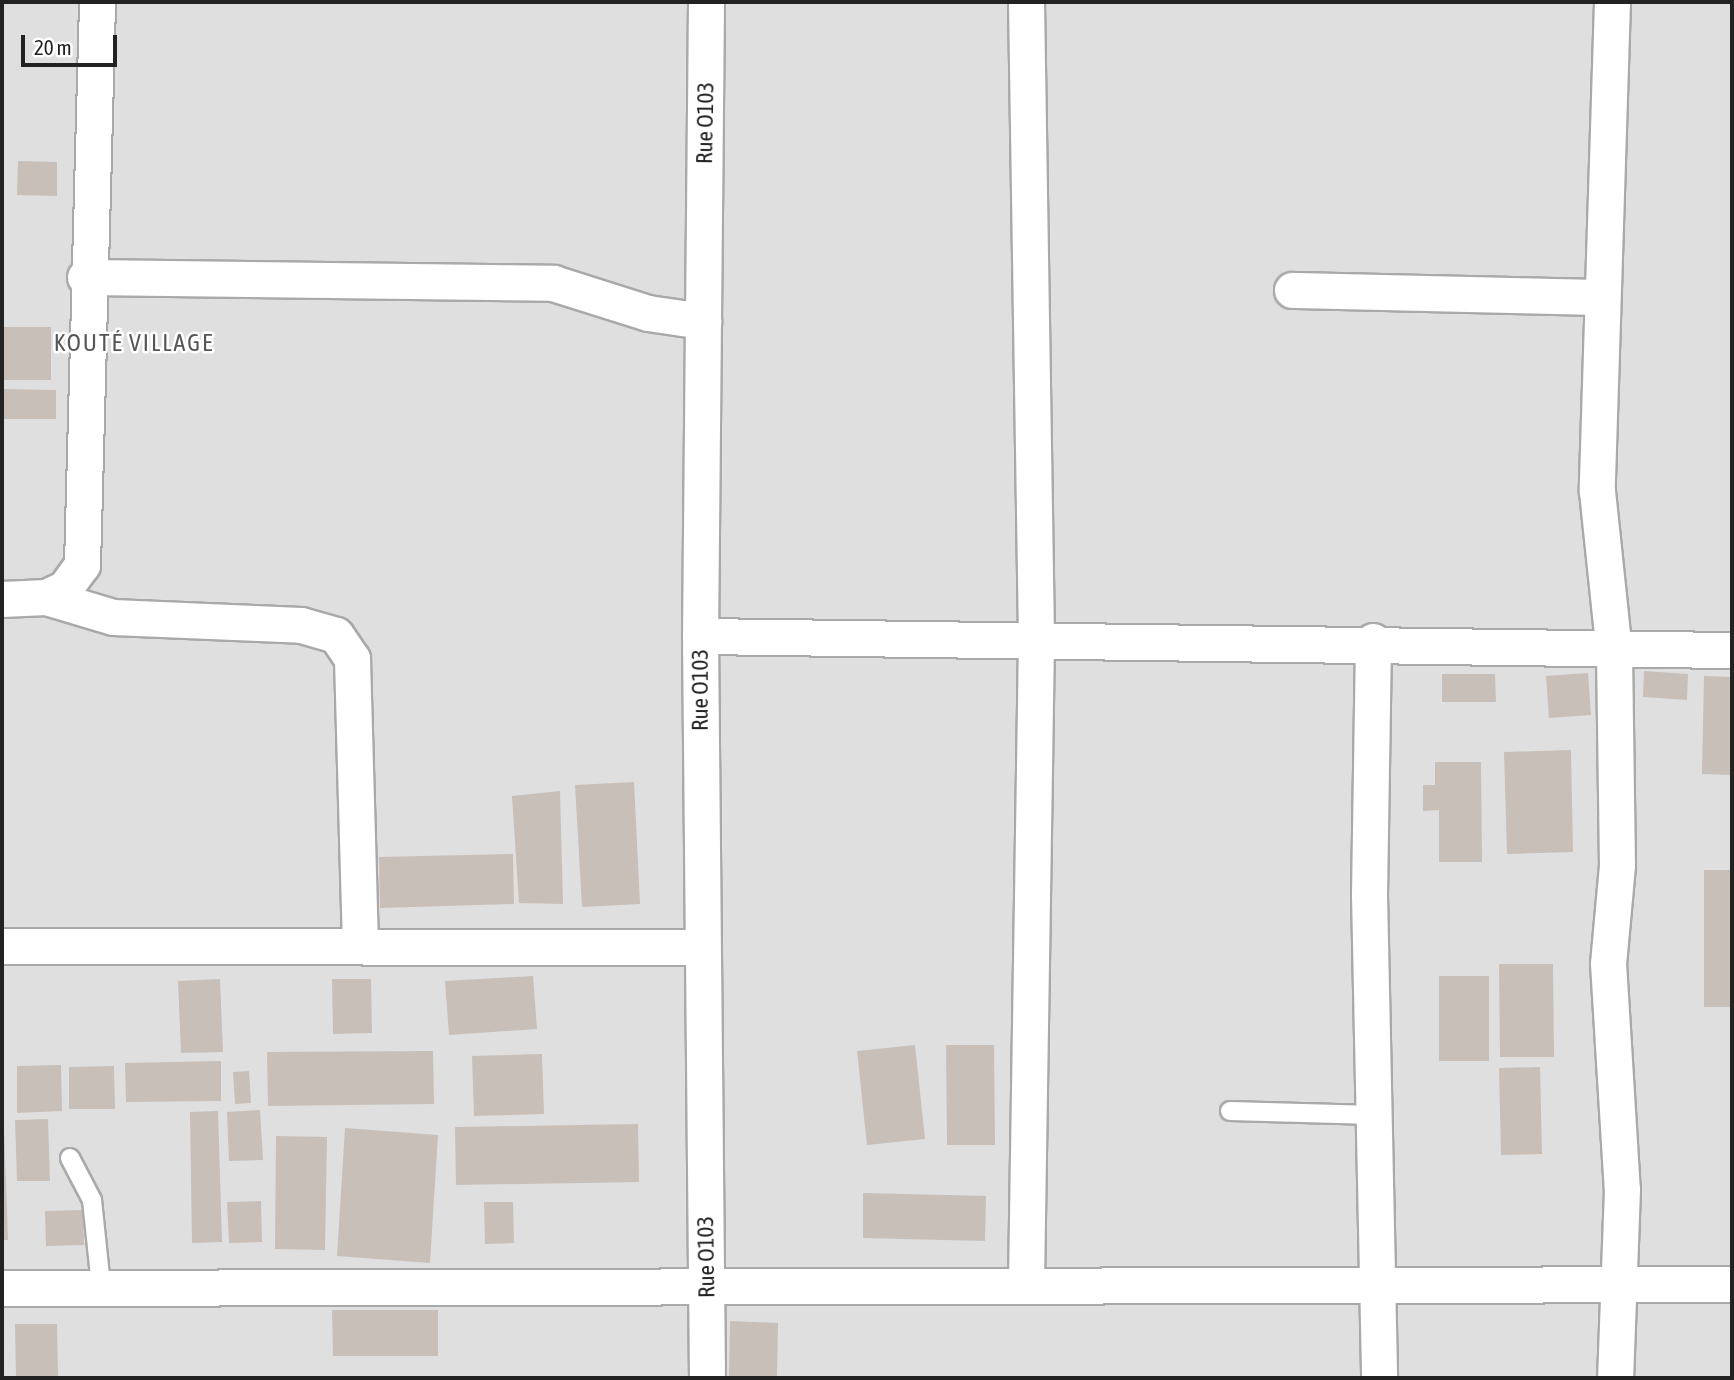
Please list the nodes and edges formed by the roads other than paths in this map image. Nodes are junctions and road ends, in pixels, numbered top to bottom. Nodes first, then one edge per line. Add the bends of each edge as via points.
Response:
1 (97, 2) edge
2 (706, 2) edge
3 (1026, 2) edge
4 (1612, 2) edge
5 (85, 277) junction
6 (1292, 290) dead end
7 (1602, 297) junction
8 (703, 321) junction
9 (46, 597) junction
10 (2, 599) edge
11 (700, 636) junction
12 (1036, 638) junction
13 (1373, 641) junction
14 (1732, 650) edge
15 (1614, 652) junction
16 (2, 946) edge
17 (360, 947) junction
18 (701, 947) junction
19 (1230, 1111) dead end
20 (1374, 1115) junction
21 (70, 1158) dead end
22 (1026, 1283) junction
23 (1377, 1283) junction
24 (706, 1284) junction
25 (1617, 1284) junction
26 (1732, 1284) edge
27 (101, 1286) junction
28 (2, 1288) edge
29 (707, 1378) edge
30 (1379, 1378) edge
31 (1615, 1378) edge

1 - 5 street
2 - 8 street, Rue O103
3 - 12 street
4 - 7 street
5 - 8 street via 553,283 648,313
5 - 9 street via 82,565 65,588
6 - 7 street
7 - 15 street via 1597,491
8 - 11 street, Rue O103
9 - 10 street
9 - 17 street via 113,617 301,625 336,635 352,659
11 - 12 street
11 - 18 street, Rue O103
12 - 13 street
12 - 22 street
13 - 15 street
13 - 20 street
14 - 15 street
15 - 25 street via 1617,865 1608,963 1622,1189
16 - 17 street
17 - 18 street
18 - 24 street, Rue O103
19 - 20 lane
20 - 23 street
21 - 27 lane via 92,1200
22 - 23 street
22 - 24 street
23 - 25 street
23 - 30 street
24 - 27 street
24 - 29 street, Rue O103
25 - 26 street
25 - 31 street
27 - 28 street

